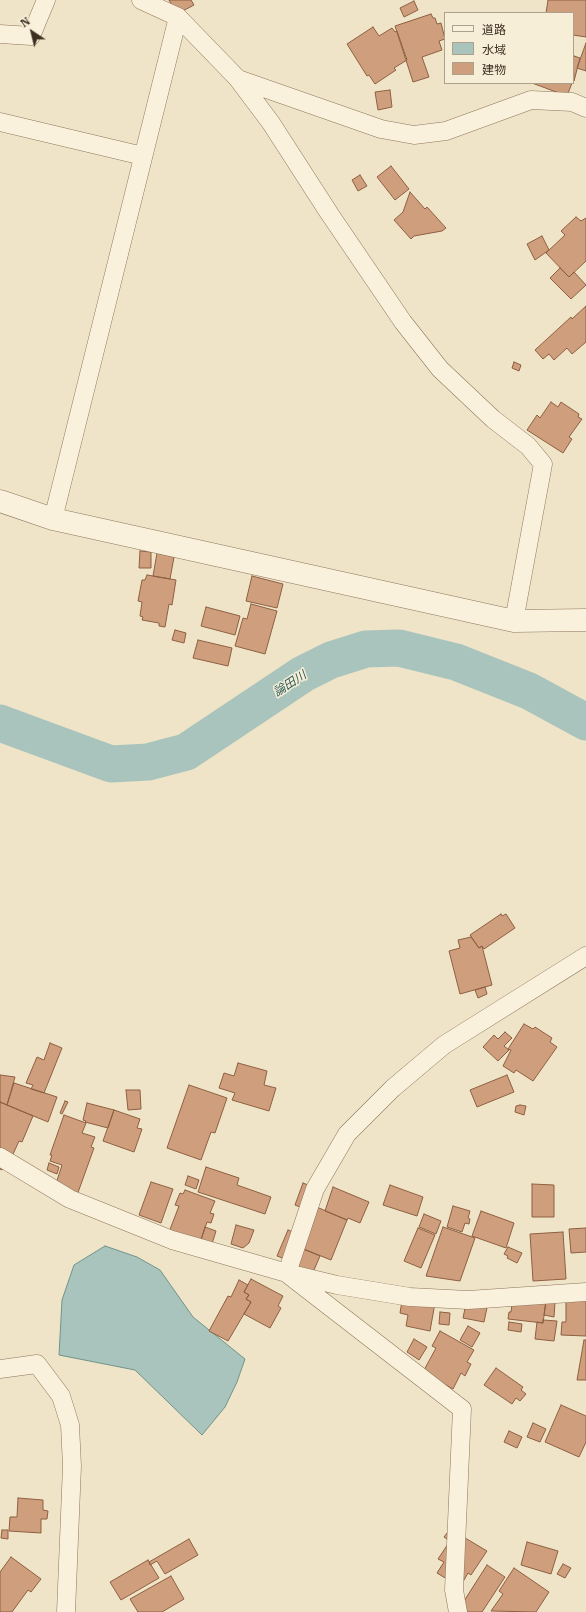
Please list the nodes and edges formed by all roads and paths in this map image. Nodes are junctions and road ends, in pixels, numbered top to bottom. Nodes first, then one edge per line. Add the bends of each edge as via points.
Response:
1 (46, 0) edge
2 (141, 0) edge
3 (178, 17) junction
4 (0, 34) edge
5 (238, 79) junction
6 (586, 108) edge
7 (0, 122) edge
8 (143, 156) junction
9 (0, 501) edge
10 (53, 519) junction
11 (586, 620) edge
12 (514, 621) junction
13 (586, 956) edge
14 (0, 1157) edge
15 (287, 1273) junction
16 (586, 1292) edge
17 (0, 1369) edge
18 (66, 1612) edge
19 (458, 1612) edge

1 - 4 street via 31,36
2 - 3 street
3 - 5 street
3 - 8 street
5 - 6 street via 381,129 414,135 446,131 531,100 572,102
5 - 12 street via 271,123 403,322 440,368 492,419 528,446 543,464
7 - 8 street
8 - 10 street
9 - 10 street
10 - 12 street
11 - 12 street
13 - 15 street via 444,1045 393,1088 347,1134 315,1189
14 - 15 street via 70,1199 172,1240
15 - 16 street via 410,1298 468,1300
15 - 19 street via 462,1409 454,1590
17 - 18 street via 37,1364 61,1396 70,1425 72,1466

